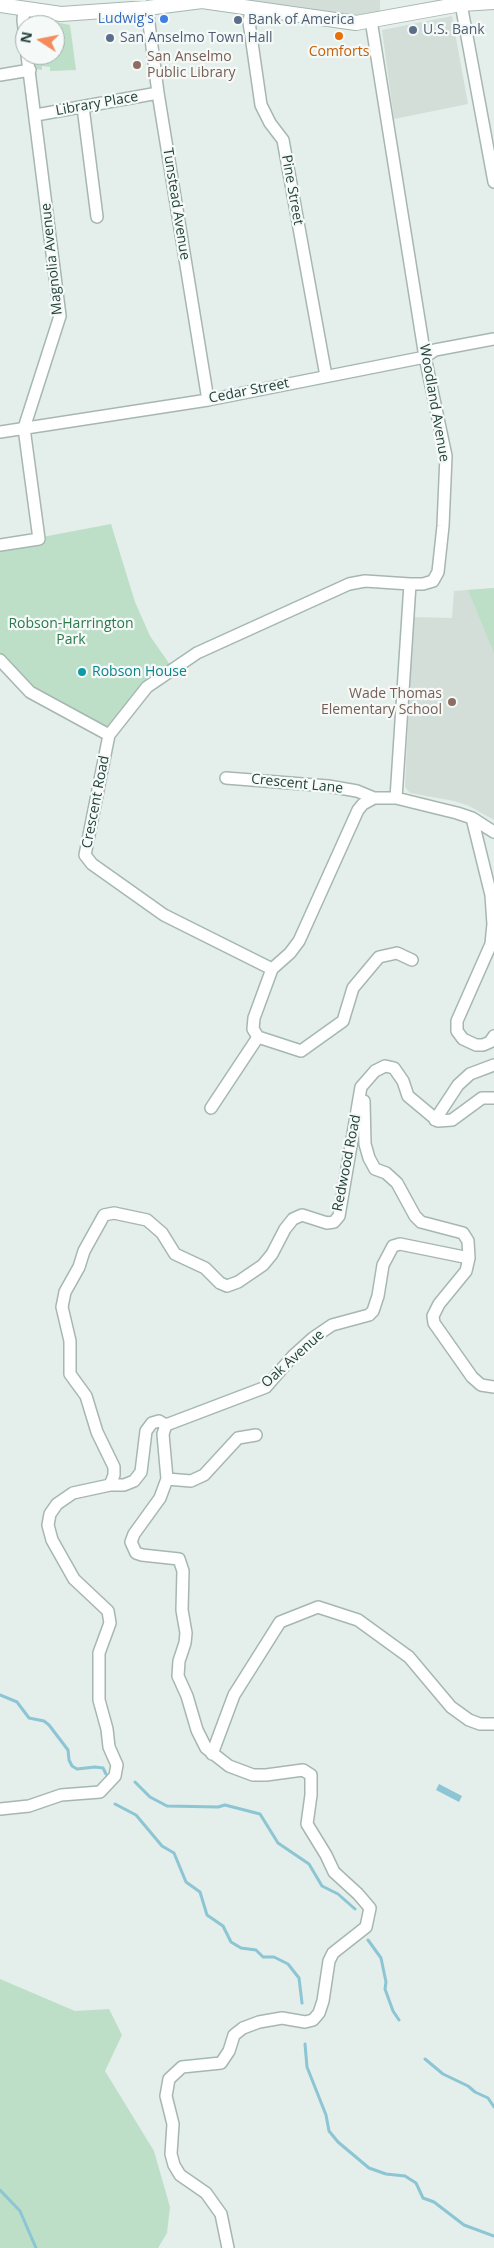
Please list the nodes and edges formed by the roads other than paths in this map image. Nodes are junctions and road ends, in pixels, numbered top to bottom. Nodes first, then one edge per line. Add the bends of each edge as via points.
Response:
1 (184, 1) edge
2 (460, 2) edge
3 (494, 2) edge
4 (0, 5) edge
5 (278, 6) edge
6 (147, 8) junction
7 (251, 9) junction
8 (24, 10) junction
9 (23, 15) edge
10 (370, 20) junction
11 (29, 65) edge
12 (30, 70) junction
13 (0, 75) edge
14 (158, 93) junction
15 (83, 107) junction
16 (36, 114) junction
17 (494, 182) edge
18 (97, 217) dead end
19 (494, 339) edge
20 (425, 358) junction
21 (326, 376) junction
22 (208, 400) junction
23 (24, 428) junction
24 (0, 432) edge
25 (0, 545) edge
26 (410, 584) junction
27 (1, 663) edge
28 (109, 735) junction
29 (226, 778) dead end
30 (374, 798) junction
31 (396, 798) junction
32 (472, 818) junction
33 (494, 832) edge
34 (412, 960) dead end
35 (272, 970) junction
36 (494, 1036) edge
37 (258, 1037) junction
38 (494, 1065) edge
39 (361, 1087) junction
40 (494, 1098) edge
41 (211, 1108) dead end
42 (434, 1120) junction
43 (469, 1258) junction
44 (494, 1387) edge
45 (166, 1425) junction
46 (256, 1435) dead end
47 (167, 1478) junction
48 (110, 1485) junction
49 (494, 1724) edge
50 (212, 1754) junction
51 (0, 1809) edge
52 (228, 2248) edge

1 - 6 street
1 - 7 street
2 - 3 street
2 - 10 street
2 - 17 street
4 - 8 street
5 - 7 street
5 - 10 street via 338,22
6 - 8 street via 61,14
6 - 14 street, Tunstead Avenue
7 - 21 street, Pine Street via 249,22 261,105 283,140
8 - 9 street
10 - 20 street, Woodland Avenue
11 - 12 street, Magnolia Avenue
12 - 13 street
12 - 16 street, Magnolia Avenue
14 - 15 street, Library Place
14 - 22 street, Tunstead Avenue
15 - 16 street, Library Place
15 - 18 street
16 - 23 street, Magnolia Avenue via 60,316
19 - 20 street, Cedar Street via 435,350
20 - 21 street, Cedar Street
20 - 26 street, Woodland Avenue via 446,456 443,526 438,572 433,581
21 - 22 street, Cedar Street
22 - 23 street, Cedar Street
23 - 24 street, Cedar Street
23 - 25 street, Magnolia Avenue via 39,539
26 - 28 street, Crescent Road via 365,580 349,584 197,653 147,687
26 - 31 street
27 - 28 street via 30,692
28 - 35 street, Crescent Road via 86,858 164,915
29 - 30 street, Crescent Lane via 345,788
30 - 31 street, Crescent Lane
30 - 35 street via 358,810 299,941
31 - 32 street, Crescent Lane
32 - 33 street, Crescent Lane
32 - 36 street via 491,895 493,924 491,944 457,1020 457,1030 463,1039 476,1045 484,1046
34 - 37 street via 397,953 379,958 354,988 343,1021 301,1051
35 - 37 street via 253,1023
37 - 41 street
38 - 42 street via 470,1074 458,1085
39 - 42 street via 374,1071 385,1066 394,1068 408,1096
39 - 43 street via 365,1144 375,1169 386,1173 397,1183 421,1222 463,1233 468,1241
39 - 48 street, Redwood Road via 338,1216 334,1222 302,1215 293,1219 263,1265 238,1282 227,1286 220,1283 205,1268 175,1254 162,1233 147,1220 114,1213 104,1215 97,1225 65,1292 62,1307 70,1341 70,1374 86,1396 97,1432 114,1467
40 - 42 street via 482,1098 452,1120
43 - 44 street via 466,1271 439,1304 433,1316 434,1323 472,1377 481,1385
43 - 45 street, Oak Avenue via 400,1244 393,1246 383,1265 378,1296 369,1315 332,1325 313,1338 266,1387
45 - 47 street via 163,1434
45 - 48 street via 152,1423 146,1431 141,1472 134,1481
46 - 47 street via 238,1438 204,1475 192,1481
47 - 50 street via 160,1498 134,1534 132,1542 136,1553 179,1559 181,1563 186,1633 178,1676 197,1730
48 - 51 street via 73,1493 57,1504 48,1525 52,1540 74,1579 108,1611 110,1624 99,1653 99,1700 109,1747 117,1765 115,1776 100,1792 61,1795 29,1806
49 - 50 street via 469,1720 452,1707 409,1657 358,1620 318,1607 280,1622 234,1695
50 - 52 street via 238,1771 266,1775 303,1770 311,1774 307,1824 334,1872 370,1908 366,1927 333,1953 323,2000 314,2020 305,2022 282,2018 243,2028 234,2035 230,2051 221,2063 182,2067 169,2079 166,2096 173,2124 174,2165 180,2175 206,2193 221,2214

